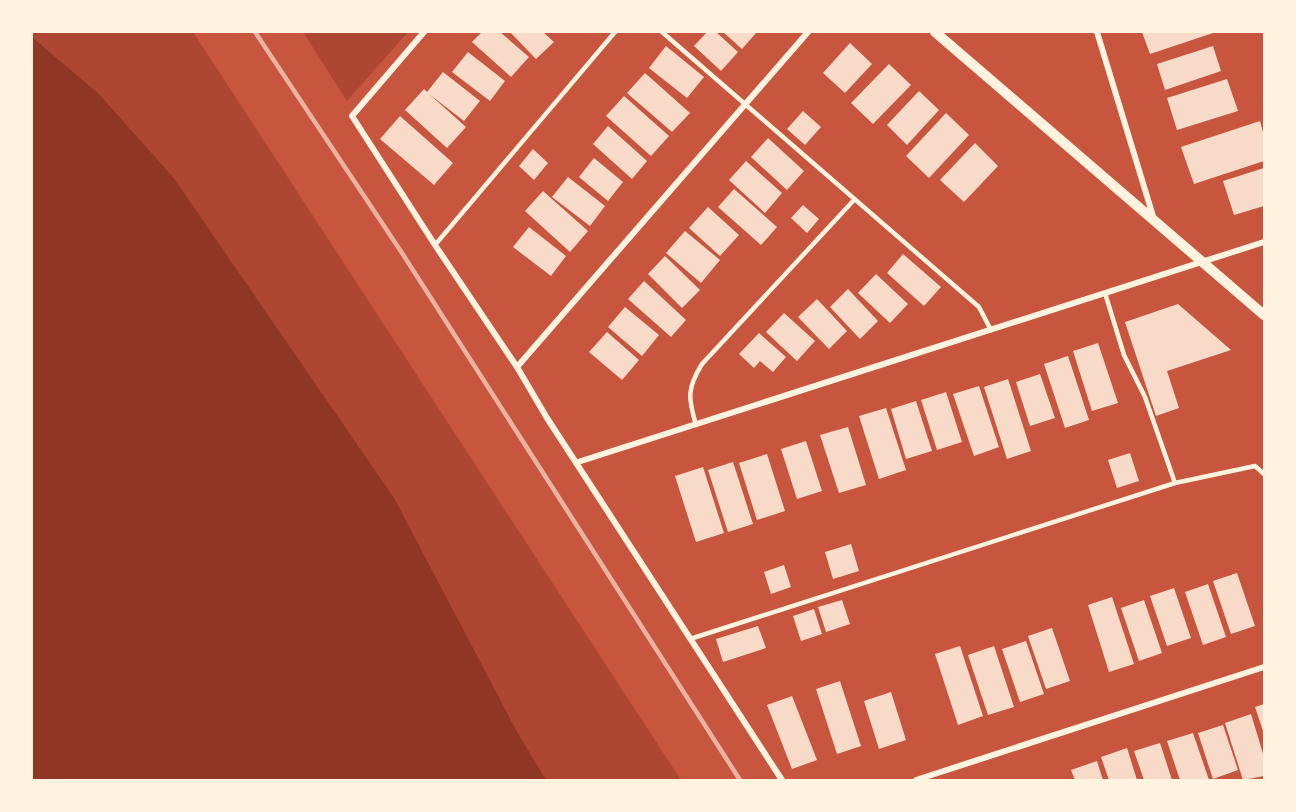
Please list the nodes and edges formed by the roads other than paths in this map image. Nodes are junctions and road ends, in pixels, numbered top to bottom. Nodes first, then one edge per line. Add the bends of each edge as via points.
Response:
1 (424, 32) edge
2 (615, 32) edge
3 (662, 32) edge
4 (808, 32) edge
5 (935, 32) edge
6 (1097, 32) edge
7 (745, 105) junction
8 (854, 200) junction
9 (1153, 216) junction
10 (1264, 242) edge
11 (435, 245) junction
12 (1202, 262) junction
13 (1106, 293) junction
14 (1264, 315) edge
15 (991, 330) junction
16 (518, 367) junction
17 (696, 426) junction
18 (578, 462) junction
19 (1264, 474) edge
20 (1174, 483) junction
21 (690, 639) junction
22 (1264, 667) edge
23 (782, 780) edge
24 (916, 780) edge

1 - 11 street via 352,116
2 - 11 lane
3 - 7 lane
4 - 7 street
5 - 9 street
6 - 9 street
7 - 8 lane
7 - 16 street
8 - 15 lane via 979,308
8 - 17 lane via 702,364 688,395
9 - 12 street
10 - 12 street
11 - 16 street
12 - 13 street
12 - 14 street
13 - 15 street
13 - 20 lane via 1124,355 1145,397
15 - 17 street
16 - 18 street
17 - 18 street
18 - 21 street
19 - 20 lane via 1256,466
20 - 21 lane
21 - 23 street
22 - 24 street

